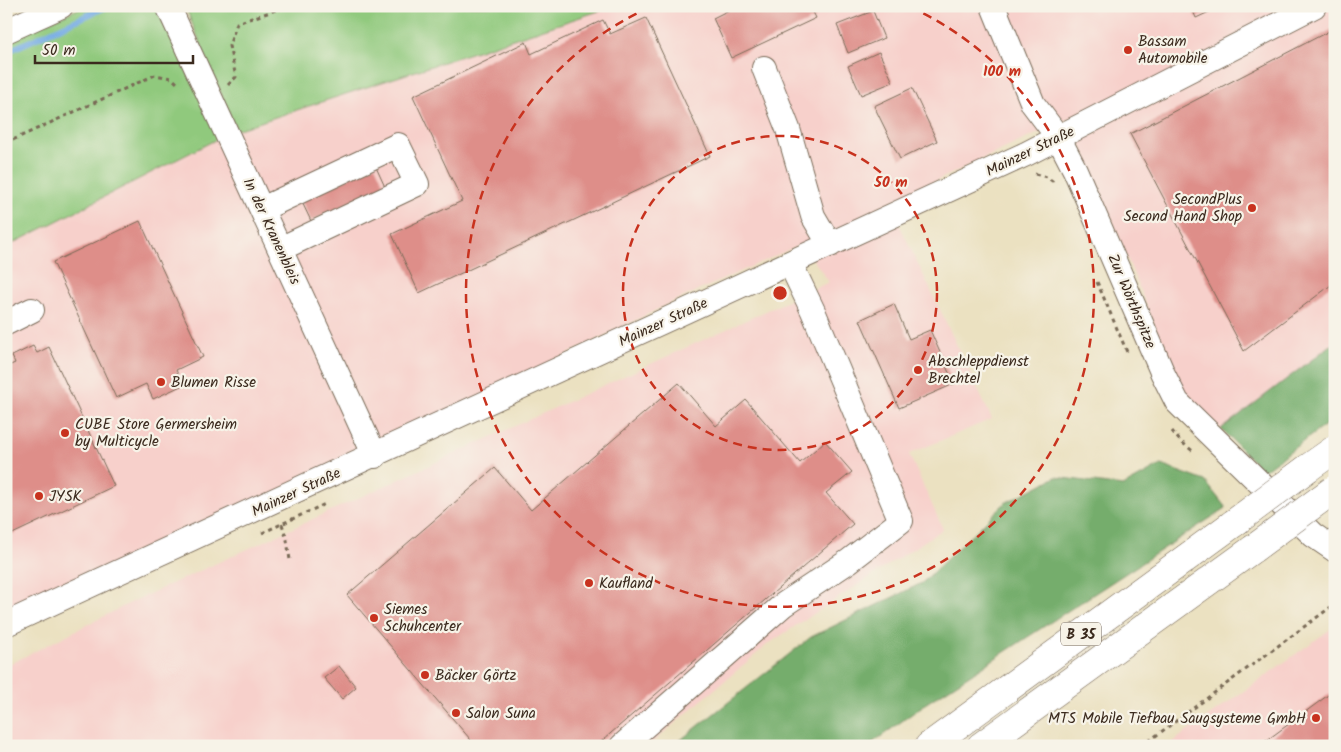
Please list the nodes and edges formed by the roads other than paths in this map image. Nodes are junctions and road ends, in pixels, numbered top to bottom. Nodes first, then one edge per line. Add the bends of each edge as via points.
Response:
1 (61, 6) edge
2 (168, 6) edge
3 (993, 6) edge
4 (1314, 6) edge
5 (6, 31) edge
6 (764, 68) dead end
7 (1058, 137) junction
8 (262, 210) junction
9 (830, 245) junction
10 (280, 249) junction
11 (790, 263) junction
12 (32, 310) dead end
13 (6, 323) edge
14 (1335, 449) edge
15 (375, 456) junction
16 (1334, 489) edge
17 (1335, 550) edge
18 (6, 624) edge
19 (622, 746) edge
20 (929, 746) edge
21 (981, 746) edge

1 - 5 street
2 - 8 street, In der Kranenbleis
3 - 7 street, Zur Wörthspitze via 1033,104
4 - 7 street, Mainzer Straße
6 - 9 street via 788,129 813,216
7 - 9 street, Mainzer Straße
7 - 17 street, Zur Wörthspitze via 1177,402 1313,535
8 - 10 street, In der Kranenbleis
8 - 10 street via 398,145 417,184
9 - 11 street, Mainzer Straße
10 - 15 street, In der Kranenbleis
11 - 15 street, Mainzer Straße
11 - 19 street via 901,521 783,605
12 - 13 street
14 - 20 highway, B 35, bridge
15 - 18 street, Mainzer Straße
16 - 21 highway, B 35, bridge

